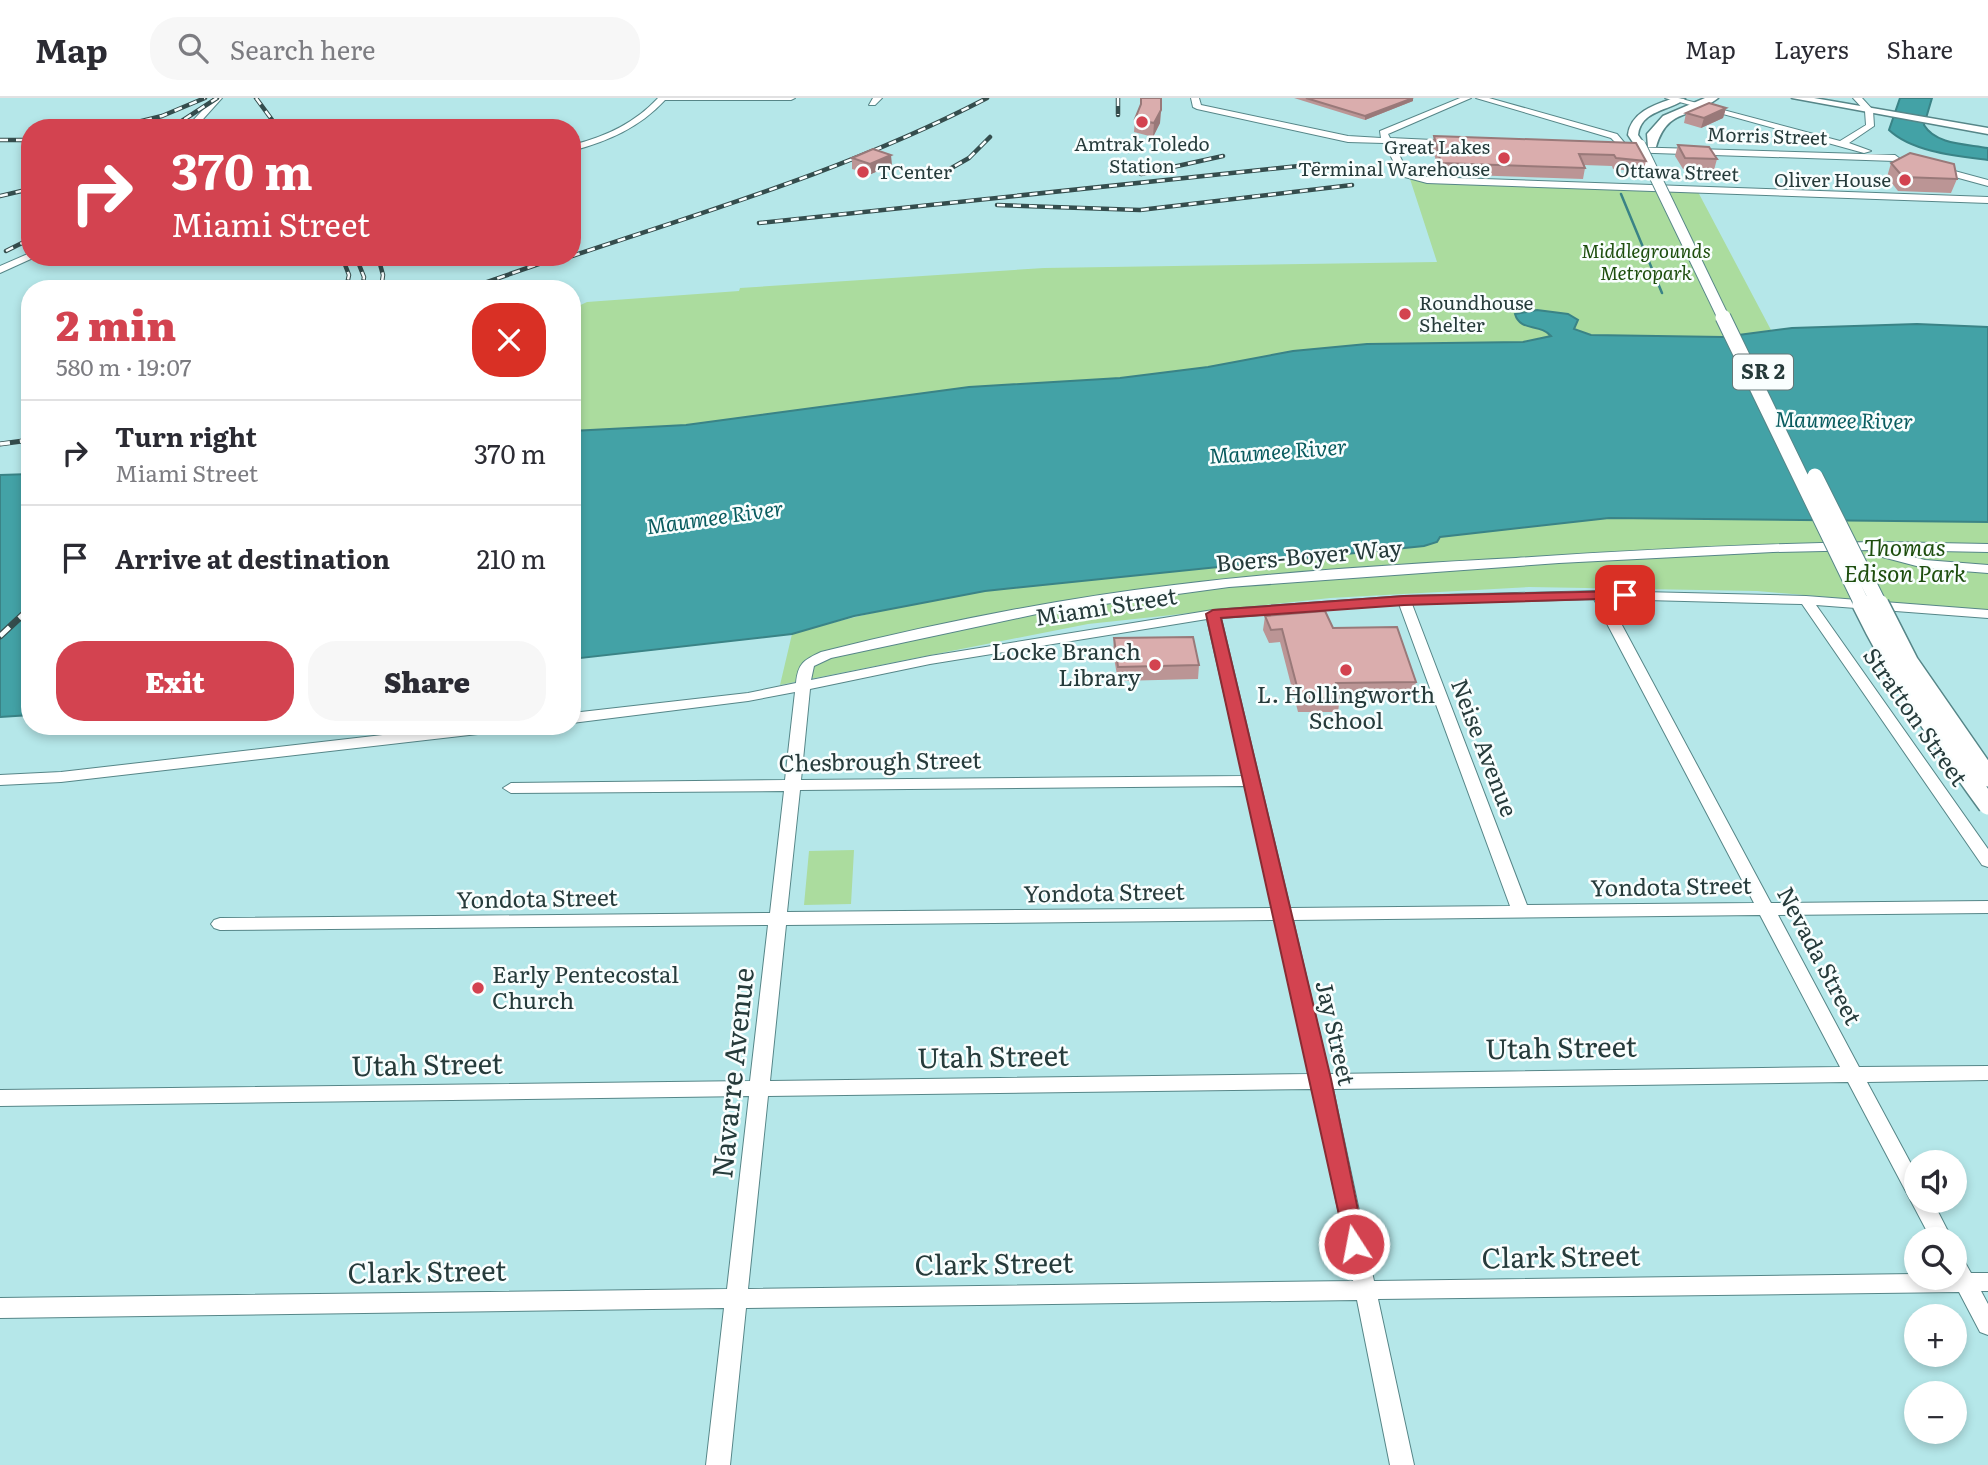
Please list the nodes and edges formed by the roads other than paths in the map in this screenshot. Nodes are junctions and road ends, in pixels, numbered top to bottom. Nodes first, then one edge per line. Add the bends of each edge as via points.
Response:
1 (218, 98) edge
2 (663, 98) edge
3 (1195, 98) edge
4 (1467, 98) edge
5 (1480, 98) edge
6 (1713, 98) edge
7 (1797, 98) edge
8 (1857, 98) edge
9 (783, 99) edge
10 (1676, 99) edge
11 (1696, 105) junction
12 (1869, 110) junction
13 (198, 119) edge
14 (1988, 131) edge
15 (1386, 141) junction
16 (1463, 144) edge
17 (1842, 144) junction
18 (581, 145) edge
19 (1646, 145) junction
20 (1612, 148) edge
21 (1625, 149) junction
22 (1928, 167) edge
23 (1988, 183) edge
24 (1988, 200) edge
25 (21, 260) edge
26 (0, 270) edge
27 (1846, 546) junction
28 (1988, 548) edge
29 (1988, 569) edge
30 (1599, 595) junction
31 (1868, 598) junction
32 (1404, 600) junction
33 (1806, 600) junction
34 (1213, 614) junction
35 (1988, 614) edge
36 (803, 687) junction
37 (581, 718) edge
38 (426, 735) edge
39 (1988, 776) edge
40 (0, 780) edge
41 (1250, 781) junction
42 (792, 786) junction
43 (511, 788) dead end
44 (1988, 805) edge
45 (1988, 861) edge
46 (1988, 907) edge
47 (1763, 909) junction
48 (1521, 911) junction
49 (1281, 914) junction
50 (778, 919) junction
51 (220, 925) dead end
52 (1852, 1073) junction
53 (1988, 1073) edge
54 (1321, 1079) junction
55 (759, 1089) junction
56 (0, 1098) edge
57 (1904, 1170) edge
58 (1904, 1274) edge
59 (1967, 1274) edge
60 (1988, 1282) edge
61 (1967, 1285) edge
62 (1363, 1289) junction
63 (736, 1298) junction
64 (0, 1308) edge
65 (1988, 1325) edge
66 (718, 1465) edge
67 (1402, 1465) edge

1 - 13 street
2 - 9 street
2 - 18 street via 629,126
3 - 15 street via 1197,107 1338,137
4 - 15 street via 1387,129 1383,133
5 - 21 street via 1614,136
6 - 11 main road
7 - 12 main road
8 - 12 street
10 - 11 street
10 - 19 main road via 1636,123 1633,134
11 - 17 street
11 - 19 main road via 1658,125
12 - 14 main road
12 - 17 street via 1869,129
15 - 16 street
15 - 24 street, Ottawa Street via 1404,174 1420,179
17 - 21 street, Morris Street via 1899,160
19 - 31 main road, SR 2, bridge
20 - 21 street, Morris Street
22 - 23 street
25 - 26 street
27 - 28 street, Boers-Boyer Way
27 - 29 street, Boers-Boyer Way via 1924,564
27 - 36 street, Boers-Boyer Way via 1391,570 1116,596 1002,615 826,655 808,663
30 - 32 street, Miami Street
30 - 33 street, Miami Street
30 - 47 street, Nevada Street
31 - 39 main road, SR 2, bridge via 1918,679
31 - 44 main road, SR 2, bridge via 1899,677
32 - 34 street, Miami Street
32 - 48 street, Neise Avenue
33 - 35 street, Miami Street
33 - 45 street, Stratton Street
34 - 36 street, Miami Street via 930,660
34 - 41 street, Jay Street
36 - 37 street, Miami Street
36 - 42 street, Navarre Avenue
38 - 40 street
41 - 42 street, Chesbrough Street
41 - 49 street, Jay Street
42 - 43 street, Chesbrough Street
42 - 50 street, Navarre Avenue
46 - 47 street, Yondota Street
47 - 48 street, Yondota Street
47 - 52 street, Nevada Street
48 - 49 street, Yondota Street
49 - 50 street, Yondota Street
49 - 54 street, Jay Street
50 - 51 street, Yondota Street
50 - 55 street, Navarre Avenue
52 - 53 street, Utah Street
52 - 54 street, Utah Street
52 - 57 street, Nevada Street
54 - 55 street, Utah Street
54 - 62 street, Jay Street
55 - 56 street, Utah Street
55 - 63 street, Navarre Avenue
58 - 62 street, Clark Street
59 - 60 street, Clark Street
61 - 65 street
62 - 63 street, Clark Street
62 - 67 street, Jay Street
63 - 64 street, Clark Street
63 - 66 street, Navarre Avenue

